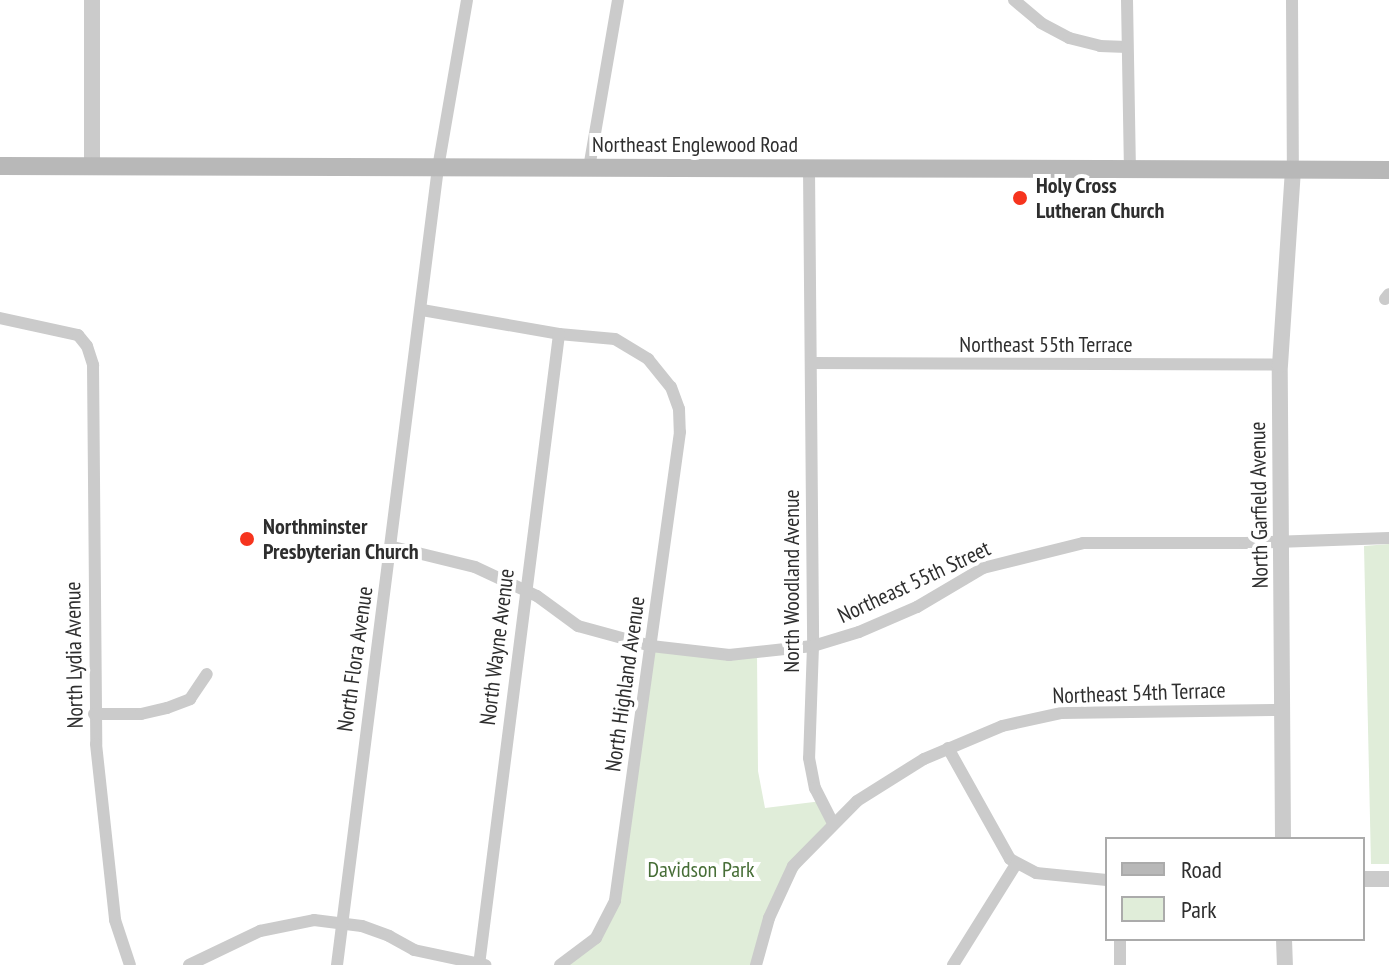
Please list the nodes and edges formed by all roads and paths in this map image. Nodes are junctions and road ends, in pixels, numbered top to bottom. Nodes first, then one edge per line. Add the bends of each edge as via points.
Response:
1 (92, 0) edge
2 (467, 0) edge
3 (618, 0) edge
4 (1014, 0) edge
5 (1127, 0) edge
6 (1292, 0) edge
7 (1127, 47) junction
8 (0, 166) edge
9 (92, 166) junction
10 (438, 168) junction
11 (589, 168) junction
12 (809, 169) junction
13 (1130, 170) junction
14 (1389, 170) edge
15 (1293, 171) junction
16 (422, 310) junction
17 (0, 318) edge
18 (559, 334) junction
19 (811, 363) junction
20 (1280, 365) junction
21 (1389, 538) edge
22 (1282, 542) junction
23 (393, 547) junction
24 (524, 589) junction
25 (651, 646) junction
26 (813, 646) junction
27 (207, 674) dead end
28 (1282, 710) junction
29 (94, 714) junction
30 (948, 748) junction
31 (833, 823) junction
32 (1283, 837) edge
33 (1016, 864) junction
34 (1365, 879) edge
35 (1389, 879) edge
36 (1105, 880) edge
37 (341, 924) junction
38 (1120, 941) edge
39 (1284, 941) edge
40 (130, 965) edge
41 (189, 965) edge
42 (337, 965) edge
43 (481, 965) edge
44 (560, 965) edge
45 (756, 965) edge
46 (953, 965) edge
47 (1120, 965) edge
48 (1285, 965) edge

1 - 9 street
2 - 10 street
3 - 11 street
4 - 7 street via 1069,38
5 - 7 street
6 - 15 street
7 - 13 street
8 - 9 main road, Northeast Englewood Road
9 - 10 main road, Northeast Englewood Road
10 - 11 main road, Northeast Englewood Road
10 - 16 street, North Flora Avenue
11 - 12 main road, Northeast Englewood Road
12 - 13 main road, Northeast Englewood Road
12 - 19 street, North Woodland Avenue
13 - 15 main road, Northeast Englewood Road
14 - 15 main road, Northeast Englewood Road
15 - 20 street, North Garfield Avenue
16 - 18 street
16 - 23 street, North Flora Avenue
17 - 29 street, North Lydia Avenue via 71,332 84,342 93,365
18 - 24 street, North Wayne Avenue
18 - 25 street, North Highland Avenue via 604,335 626,343 671,387 679,409
19 - 20 street, Northeast 55th Terrace
19 - 26 street, North Woodland Avenue
20 - 22 street, North Garfield Avenue
21 - 22 street, Northeast 55th Street
22 - 26 street, Northeast 55th Street via 1101,541 1057,547 983,568 907,611
22 - 28 street, North Garfield Avenue
23 - 24 street, Northeast 55th Street via 449,558
23 - 37 street, North Flora Avenue
24 - 25 street, Northeast 55th Street via 578,626
24 - 43 street, North Wayne Avenue
25 - 26 street, Northeast 55th Street via 729,655
25 - 44 street, North Highland Avenue via 615,901 596,938
26 - 31 street, North Woodland Avenue via 809,758 815,788
27 - 29 street via 190,699 167,708
28 - 30 street, Northeast 54th Terrace via 1061,713 1002,726
28 - 32 street, North Garfield Avenue
29 - 40 street, North Lydia Avenue via 107,867 115,920
30 - 31 street, Northeast 54th Terrace via 878,785
30 - 33 street via 1001,848
31 - 45 street via 788,876
33 - 36 street via 1036,873
33 - 46 street
34 - 35 street
37 - 41 street via 314,920 273,926
37 - 42 street, North Flora Avenue
37 - 43 street via 376,930 414,950
38 - 47 street
39 - 48 street

